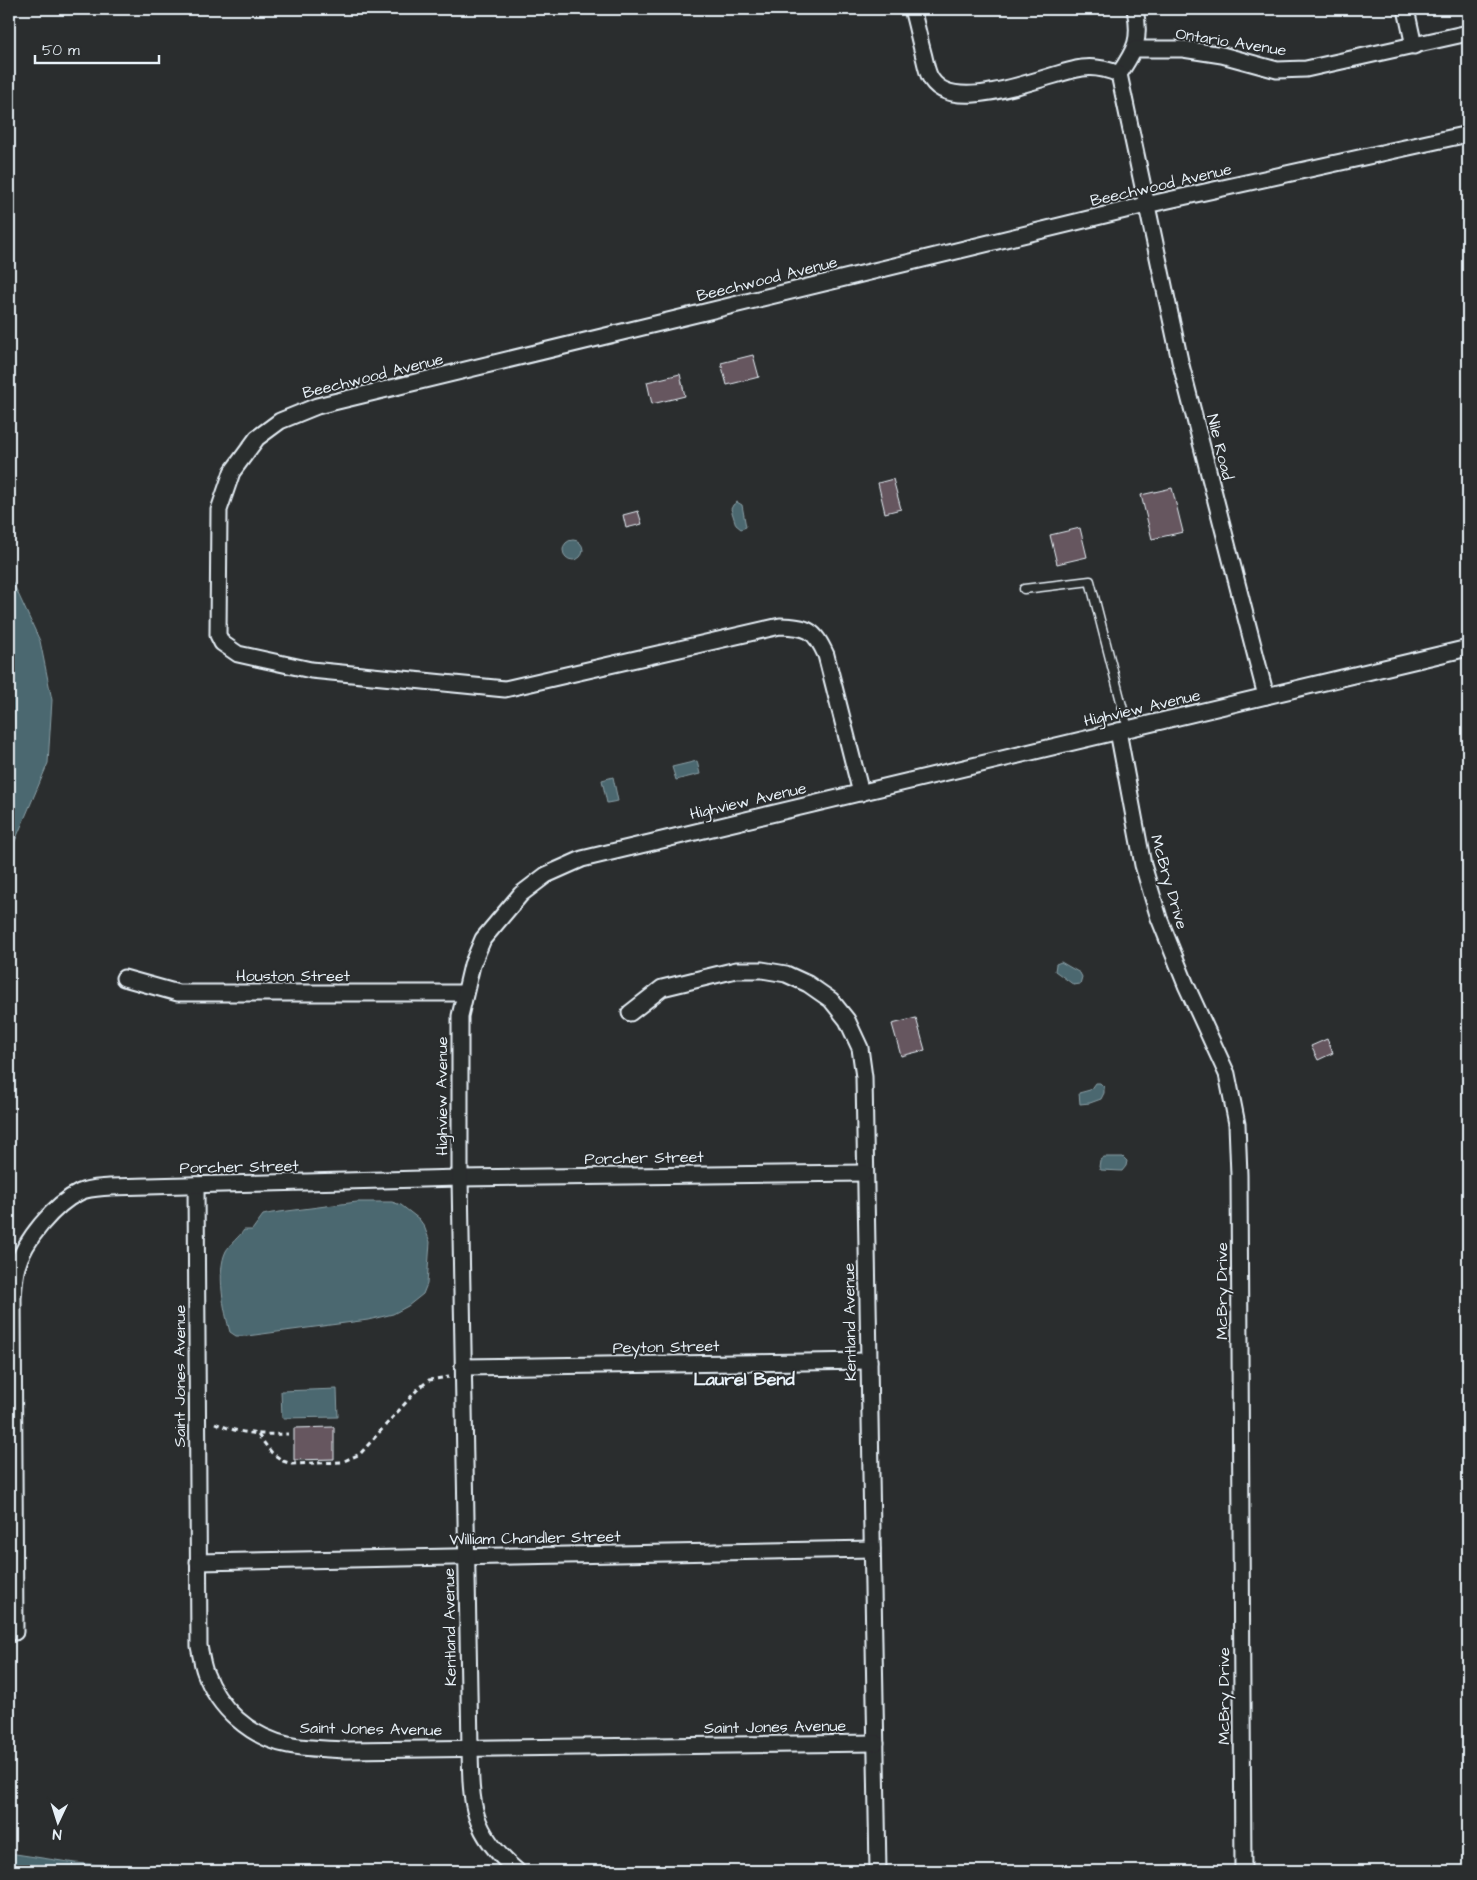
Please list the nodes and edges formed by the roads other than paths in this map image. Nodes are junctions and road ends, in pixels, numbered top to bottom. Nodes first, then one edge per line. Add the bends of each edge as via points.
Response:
1 (912, 9) edge
2 (1135, 9) edge
3 (1406, 9) edge
4 (1468, 34) edge
5 (1414, 46) junction
6 (1135, 49) junction
7 (1119, 74) junction
8 (1468, 134) edge
9 (1146, 206) junction
10 (1024, 589) dead end
11 (1468, 648) edge
12 (1266, 696) junction
13 (1123, 730) junction
14 (861, 793) junction
15 (124, 978) dead end
16 (464, 993) junction
17 (630, 1013) dead end
18 (864, 1173) junction
19 (460, 1178) junction
20 (196, 1185) junction
21 (869, 1361) junction
22 (463, 1367) junction
23 (872, 1549) junction
24 (467, 1557) junction
25 (198, 1562) junction
26 (15, 1632) dead end
27 (876, 1743) junction
28 (470, 1748) junction
29 (517, 1871) edge
30 (878, 1871) edge
31 (1243, 1871) edge

1 - 7 street via 929,76 941,89 952,93 992,92 1083,68 1105,69
2 - 6 street via 1138,32
3 - 5 street
4 - 5 street, Ontario Avenue
5 - 6 street, Ontario Avenue via 1306,69 1276,70 1183,50
6 - 7 street
7 - 9 street, Nile Road
8 - 9 street, Beechwood Avenue
9 - 12 street, Nile Road via 1180,361
9 - 14 street, Beechwood Avenue via 317,406 280,421 257,438 232,472 219,510 218,635 222,643 238,654 311,670 506,690 780,626 802,626 818,638 826,655
10 - 13 lane via 1090,581
11 - 12 street, Highview Avenue
12 - 13 street, Highview Avenue
13 - 14 street, Highview Avenue
13 - 31 street, McBry Drive via 1142,865 1186,985 1227,1074 1237,1124 1240,1185
14 - 16 street, Highview Avenue via 582,859 546,875 521,894 483,939
15 - 16 street, Houston Street via 178,994
16 - 19 street, Highview Avenue via 460,1016
17 - 18 street, Kentland Avenue via 662,988 736,970 786,974 808,984 831,1000 848,1020 860,1048 864,1077
18 - 19 street, Porcher Street
18 - 21 street, Kentland Avenue
19 - 20 street, Porcher Street
19 - 22 street, Highview Avenue
20 - 25 street, Saint Jones Avenue
20 - 26 street, Porcher Street via 110,1186 81,1192 45,1220 17,1267 13,1298
21 - 22 street, Peyton Street
21 - 23 street, Kentland Avenue
22 - 24 street, Kentland Avenue
23 - 24 street, William Chandler Street
23 - 27 street, Kentland Avenue
24 - 25 street, William Chandler Street
24 - 28 street, Kentland Avenue
25 - 28 street, Saint Jones Avenue via 199,1646 204,1672 217,1697 246,1727 266,1738 307,1747 349,1750
27 - 28 street, Saint Jones Avenue
27 - 30 street, Kentland Avenue
28 - 29 street, Kentland Avenue via 471,1795 480,1828 494,1850

